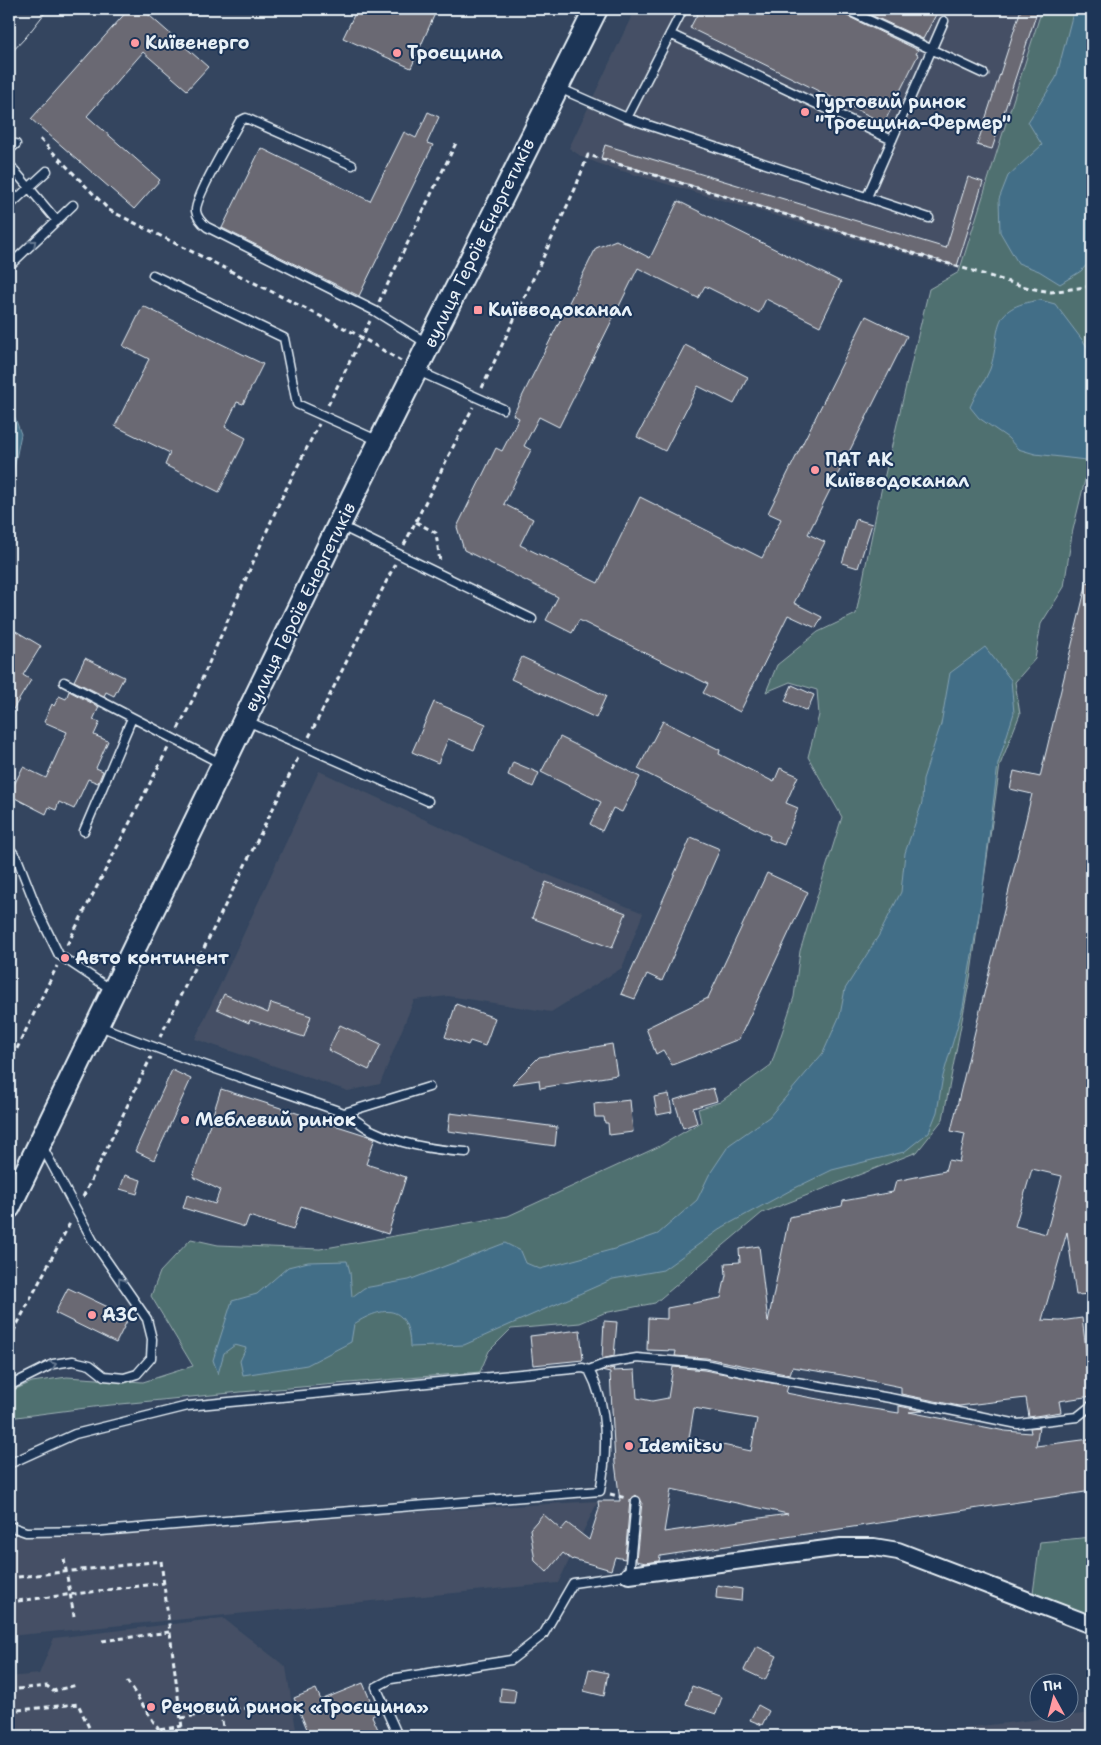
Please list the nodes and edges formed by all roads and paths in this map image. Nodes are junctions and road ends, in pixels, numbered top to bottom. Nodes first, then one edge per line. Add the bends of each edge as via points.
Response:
1 (596, 9) edge
2 (683, 9) edge
3 (845, 9) edge
4 (944, 21) dead end
5 (670, 34) junction
6 (931, 50) junction
7 (984, 74) dead end
8 (557, 87) junction
9 (628, 118) junction
10 (40, 139) dead end
11 (892, 140) junction
12 (456, 143) dead end
13 (16, 144) dead end
14 (9, 150) edge
15 (588, 155) dead end
16 (9, 164) edge
17 (352, 165) dead end
18 (47, 171) dead end
19 (30, 188) junction
20 (867, 197) junction
21 (73, 205) dead end
22 (9, 206) edge
23 (929, 218) dead end
24 (57, 221) junction
25 (9, 266) edge
26 (153, 275) dead end
27 (1091, 286) edge
28 (374, 311) junction
29 (362, 338) junction
30 (429, 345) junction
31 (417, 370) junction
32 (503, 409) dead end
33 (323, 416) junction
34 (381, 442) junction
35 (416, 522) dead end
36 (340, 525) junction
37 (442, 575) junction
38 (532, 619) dead end
39 (64, 682) dead end
40 (132, 718) junction
41 (245, 720) junction
42 (173, 740) junction
43 (224, 765) junction
44 (428, 801) dead end
45 (84, 831) dead end
46 (9, 848) edge
47 (61, 956) junction
48 (113, 991) junction
49 (96, 1024) junction
50 (9, 1065) edge
51 (428, 1087) dead end
52 (344, 1113) junction
53 (40, 1144) junction
54 (466, 1152) dead end
55 (9, 1207) edge
56 (589, 1370) junction
57 (9, 1386) edge
58 (1092, 1405) edge
59 (9, 1464) edge
60 (600, 1491) junction
61 (636, 1501) joint
62 (9, 1526) edge
63 (64, 1559) dead end
64 (66, 1572) junction
65 (629, 1575) junction
66 (9, 1578) edge
67 (164, 1582) junction
68 (70, 1594) junction
69 (9, 1602) edge
70 (74, 1616) dead end
71 (1092, 1625) edge
72 (169, 1632) junction
73 (102, 1641) dead end
74 (127, 1682) dead end
75 (77, 1685) dead end
76 (9, 1690) edge
77 (258, 1706) dead end
78 (9, 1711) edge
79 (221, 1712) junction
80 (181, 1718) junction
81 (182, 1726) junction
82 (159, 1730) junction
83 (93, 1736) edge
84 (154, 1736) edge
85 (183, 1736) edge
86 (224, 1736) edge
87 (398, 1736) edge

1 - 8 street, вулиця Героїв Енергетиків
2 - 5 lane
3 - 6 lane
4 - 6 lane
5 - 9 lane
5 - 11 lane
6 - 7 lane
6 - 11 lane
8 - 9 lane
8 - 30 street, вулиця Героїв Енергетиків
9 - 20 lane
10 - 29 path via 109,210
11 - 20 lane
12 - 28 path
13 - 14 lane
15 - 27 path via 1029,288 1050,292
16 - 19 lane
17 - 28 lane via 246,118 235,129 201,194 196,211 207,227
18 - 19 lane
19 - 22 lane
19 - 24 lane
20 - 23 lane
21 - 24 lane
25 -> 24 lane
26 - 33 lane via 284,338 297,404
28 - 29 path
28 - 30 lane
29 - 31 path
29 - 33 path
30 - 31 street, вулиця Героїв Енергетиків
31 - 32 lane
31 - 34 street, вулиця Героїв Енергетиків
33 - 34 lane
33 - 42 path via 280,501
34 - 36 street, вулиця Героїв Енергетиків
35 - 37 path via 436,533
36 - 37 lane
36 - 41 street, вулиця Героїв Енергетиків
37 - 38 lane
39 - 40 lane
40 - 42 lane
40 - 45 lane
41 - 43 street, вулиця Героїв Енергетиків
41 - 44 lane
42 - 43 lane
42 - 47 path
43 - 48 street, вулиця Героїв Енергетиків
46 - 47 lane via 17,858 39,914
47 - 48 lane
47 - 50 path
48 - 49 street, вулиця Героїв Енергетиків
49 - 52 lane via 154,1049
49 - 53 street, вулиця Героїв Енергетиків
51 - 52 lane
52 - 54 lane via 391,1138 431,1149
53 - 55 street, вулиця Героїв Енергетиків
57 -> 53 lane via 53,1364 74,1361 90,1365 104,1376 124,1378 137,1374 151,1358 152,1339 147,1319 93,1241
56 - 58 lane via 637,1358 705,1364 1018,1424 1077,1417
56 - 59 lane via 188,1406 75,1434
56 - 60 lane via 602,1402 604,1471
60 - 61 path
60 - 62 lane via 101,1531 26,1532
61 - 65 lane
63 - 64 path
64 - 66 path
64 - 67 path via 162,1561
64 - 68 path
65 - 71 street via 841,1547 874,1547 898,1551
65 - 87 lane via 573,1583 543,1635 510,1660 391,1679 376,1687
67 - 68 path
67 - 72 path
68 - 69 path
68 - 70 path
72 - 73 path
72 - 80 path
74 - 82 path
75 - 76 path via 53,1691 47,1686
77 - 79 path
78 - 83 path via 78,1704
79 - 80 path
79 - 86 path
80 - 81 path
81 - 82 path
81 - 85 path
82 - 84 path

